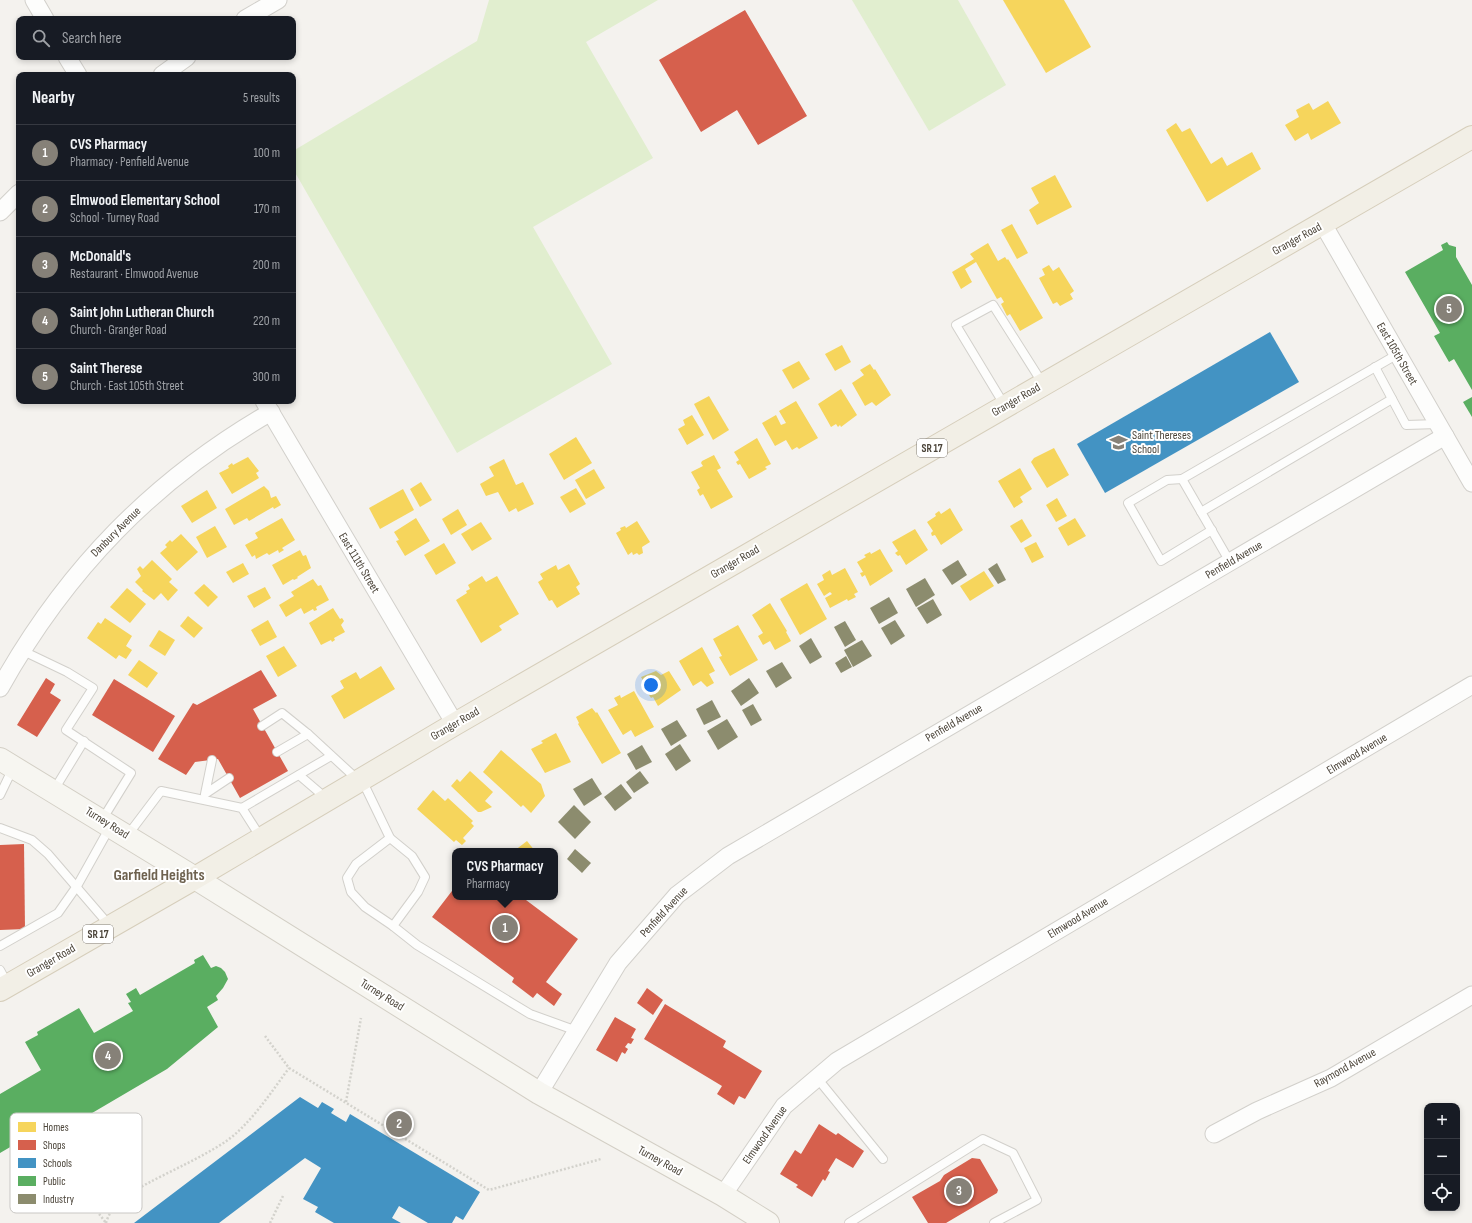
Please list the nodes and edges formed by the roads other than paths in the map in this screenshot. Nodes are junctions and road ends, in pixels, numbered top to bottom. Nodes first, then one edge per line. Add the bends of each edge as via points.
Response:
1 (34, 0) edge
2 (278, 0) edge
3 (43, 16) edge
4 (250, 16) edge
5 (69, 60) edge
6 (183, 60) edge
7 (76, 72) edge
8 (166, 72) edge
9 (1472, 137) edge
10 (16, 196) edge
11 (0, 212) edge
12 (1323, 224) junction
13 (1398, 354) junction
14 (1375, 368) junction
15 (1044, 384) junction
16 (1392, 399) junction
17 (268, 407) edge
18 (1005, 407) junction
19 (1442, 430) junction
20 (1182, 479) junction
21 (1472, 483) edge
22 (1201, 512) junction
23 (1212, 530) junction
24 (1230, 562) junction
25 (21, 650) junction
26 (1472, 685) edge
27 (0, 688) edge
28 (455, 724) junction
29 (262, 726) dead end
30 (308, 734) junction
31 (84, 741) junction
32 (277, 752) dead end
33 (331, 756) junction
34 (212, 760) dead end
35 (7, 763) edge
36 (299, 775) junction
37 (229, 778) dead end
38 (360, 780) junction
39 (53, 791) junction
40 (0, 795) edge
41 (204, 798) junction
42 (328, 799) junction
43 (242, 808) junction
44 (113, 827) junction
45 (0, 828) edge
46 (261, 838) junction
47 (390, 838) junction
48 (195, 878) junction
49 (77, 886) junction
50 (110, 926) junction
51 (393, 926) junction
52 (0, 946) edge
53 (3, 982) edge
54 (1472, 995) edge
55 (577, 1031) junction
56 (817, 1078) junction
57 (539, 1093) junction
58 (1214, 1134) dead end
59 (883, 1159) dead end
60 (723, 1195) junction
61 (768, 1223) edge
62 (849, 1223) edge
63 (994, 1223) edge

1 - 3 street
2 - 4 street
5 - 7 street
6 - 8 street
9 - 12 main road, Granger Road / SR 17
10 - 11 street
12 - 13 street, East 105th Street
12 - 15 main road, Granger Road / SR 17
13 - 14 lane
13 - 19 street, East 105th Street
14 - 16 lane
14 - 20 lane
15 - 18 main road, Granger Road / SR 17
15 - 18 lane via 993,305 956,325
16 - 19 lane via 1406,425
16 - 22 lane
17 - 25 street, Danbury Avenue via 155,493 90,557 42,618
17 - 28 street, East 111th Street
18 - 28 main road, Granger Road / SR 17
19 - 21 street, East 105th Street
19 - 24 street, Penfield Avenue
20 - 22 lane
20 - 23 lane via 1167,480 1128,503 1161,560
22 - 23 lane
23 - 24 lane
24 - 55 street, Penfield Avenue via 728,856 676,895 623,957
25 - 27 street, Danbury Avenue
25 - 31 lane via 67,672 93,688 66,730
26 - 56 street, Elmwood Avenue via 836,1061
28 - 38 main road, Granger Road / SR 17
29 - 30 lane via 282,713
30 - 32 lane
30 - 33 lane
31 - 39 lane
31 - 44 lane via 132,773
33 - 36 lane
33 - 38 lane
34 - 41 lane
35 - 39 main road, Turney Road
35 - 40 lane
36 - 42 lane
36 - 43 lane
37 - 41 lane
38 - 42 main road, Granger Road / SR 17
38 - 47 lane
39 - 44 main road, Turney Road
41 - 43 lane
41 - 44 lane via 161,792
42 - 46 main road, Granger Road / SR 17
43 - 46 lane
44 - 48 main road, Turney Road
44 - 49 lane
45 - 49 lane via 32,840
46 - 48 main road, Granger Road / SR 17
47 - 51 lane via 412,856 425,877 418,892
47 - 51 lane via 356,864 347,878 351,892 365,907
48 - 50 main road, Granger Road / SR 17
48 - 57 main road, Turney Road
49 - 50 lane
49 - 52 lane via 58,912
50 - 53 main road, Granger Road / SR 17
51 - 55 lane via 417,944 530,1014
54 - 58 street, Raymond Avenue via 1331,1078 1257,1111
55 - 57 street, Penfield Avenue
56 - 59 lane
56 - 60 street, Elmwood Avenue via 784,1106
57 - 60 main road, Turney Road
60 - 61 main road, Turney Road
62 - 63 lane via 983,1139 1013,1153 1037,1200

